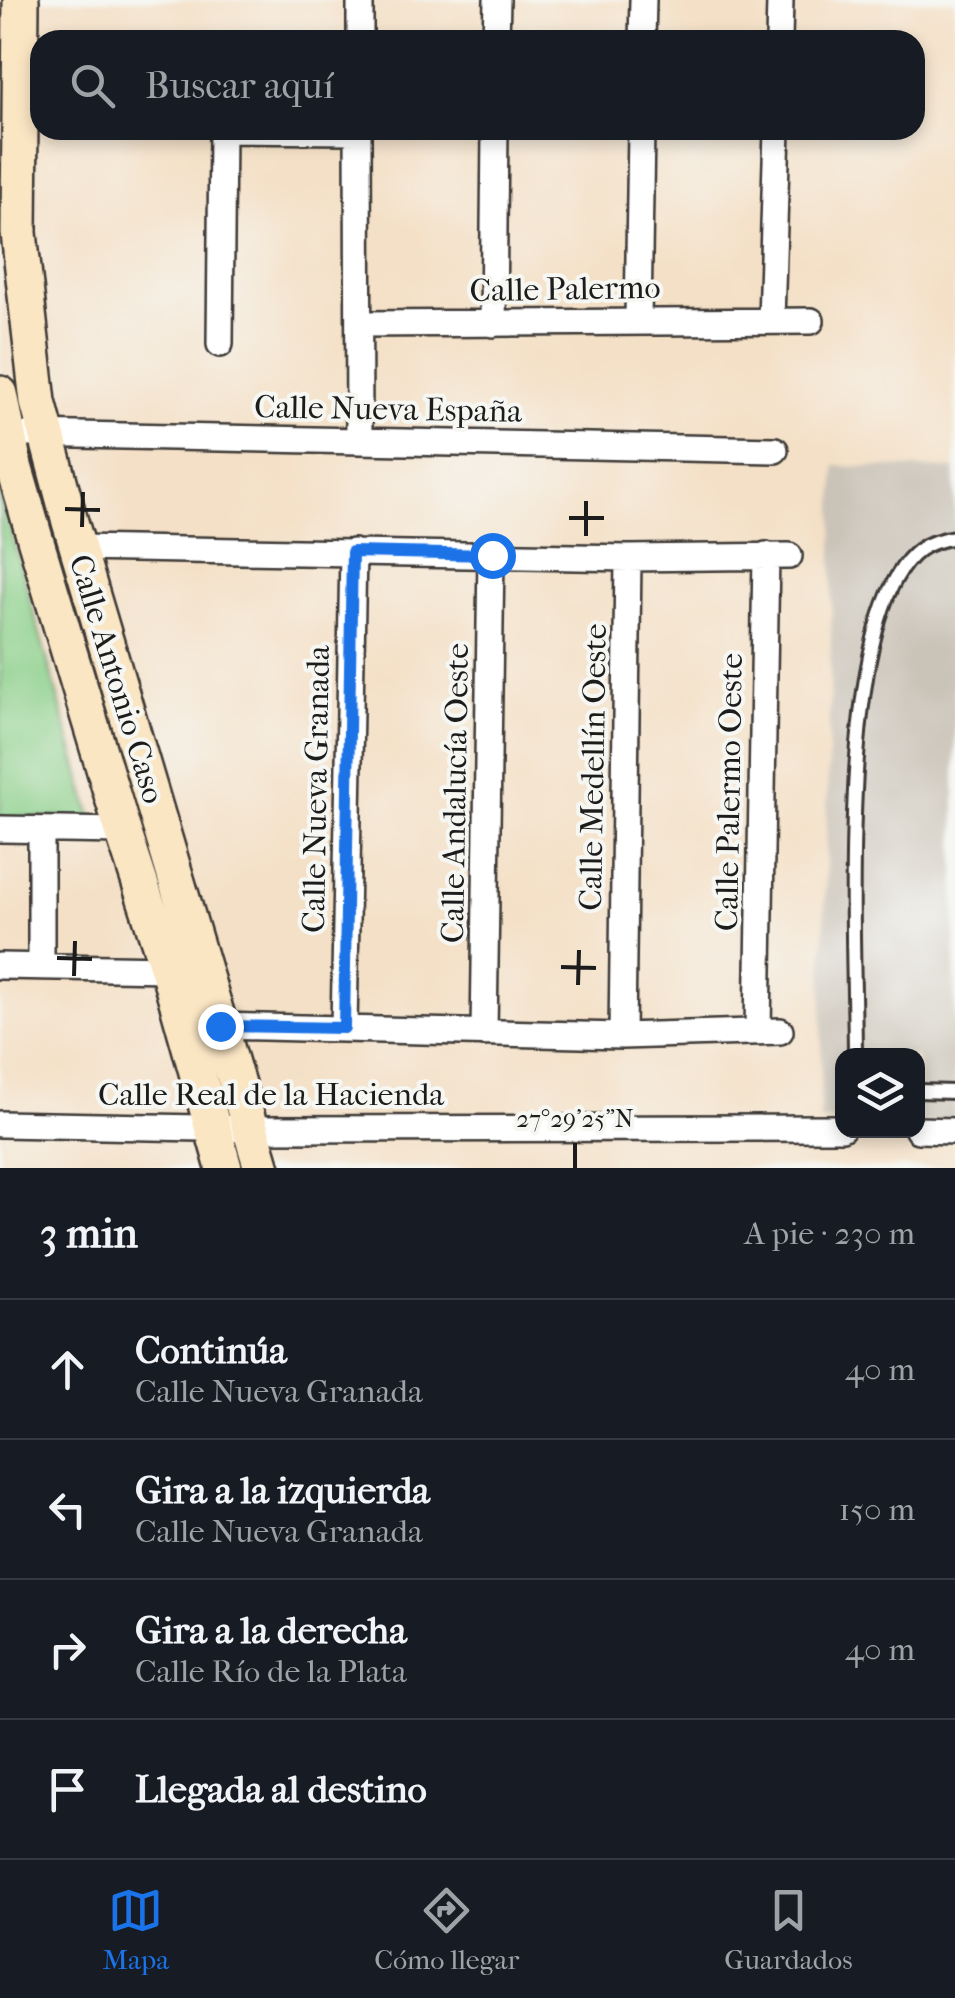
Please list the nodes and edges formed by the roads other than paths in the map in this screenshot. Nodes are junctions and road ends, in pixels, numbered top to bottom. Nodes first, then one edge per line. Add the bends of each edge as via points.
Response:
1 (21, 0) edge
2 (360, 0) edge
3 (497, 0) edge
4 (643, 0) edge
5 (780, 0) edge
6 (360, 30) edge
7 (496, 30) edge
8 (642, 30) edge
9 (779, 30) edge
10 (30, 126) edge
11 (223, 140) edge
12 (358, 140) edge
13 (495, 140) edge
14 (641, 140) edge
15 (777, 140) edge
16 (638, 320) junction
17 (772, 320) junction
18 (811, 320) dead end
19 (360, 324) junction
20 (492, 324) junction
21 (220, 344) dead end
22 (0, 394) edge
23 (3, 434) edge
24 (44, 434) junction
25 (359, 440) junction
26 (774, 450) dead end
27 (955, 537) edge
28 (78, 548) junction
29 (352, 552) junction
30 (492, 555) junction
31 (628, 558) junction
32 (0, 829) edge
33 (40, 830) junction
34 (123, 831) junction
35 (0, 966) edge
36 (41, 966) junction
37 (168, 969) junction
38 (220, 1026) junction
39 (344, 1028) junction
40 (484, 1033) junction
41 (622, 1036) junction
42 (856, 1048) edge
43 (925, 1092) edge
44 (955, 1092) edge
45 (0, 1124) edge
46 (211, 1128) junction
47 (835, 1128) edge
48 (251, 1129) junction
49 (925, 1130) edge
50 (955, 1131) edge
51 (224, 1168) edge
52 (262, 1168) edge

1 - 10 main road, Calle Antonio Caso
2 - 6 street
3 - 7 street
4 - 8 street
5 - 9 street
10 - 24 main road, Calle Antonio Caso via 22,282
11 - 21 street
12 - 19 street
13 - 20 street
14 - 16 street
15 - 17 street
16 - 17 street, Calle Palermo
16 - 20 street, Calle Palermo
17 - 18 street, Calle Palermo
19 - 20 street, Calle Palermo
19 - 25 street
22 - 23 main road, Calle Antonio Caso
23 - 24 street, Calle Nueva España
23 - 34 main road, Calle Antonio Caso
24 - 25 street, Calle Nueva España
24 - 28 main road, Calle Antonio Caso
25 - 26 street, Calle Nueva España
27 - 42 lane via 918,550 904,566 884,608 865,678 855,783
28 - 29 street
28 - 38 main road, Calle Antonio Caso
29 - 30 street
29 - 39 street, Calle Nueva Granada
30 - 31 street
30 - 40 street, Calle Andalucía Oeste
31 - 41 street, Calle Medellín Oeste
31 - 41 street, Calle Palermo Oeste via 777,556 769,1031
32 - 33 street
33 - 34 street
33 - 36 street
34 - 37 main road, Calle Antonio Caso
35 - 36 street
36 - 37 street
37 - 46 main road, Calle Antonio Caso
38 - 39 street
38 - 48 main road, Calle Antonio Caso
39 - 40 street
40 - 41 street
43 - 44 lane
45 - 46 street, Calle Real de la Hacienda
46 - 48 street, Calle Real de la Hacienda
46 - 51 main road, Calle Antonio Caso
47 - 48 street, Calle Real de la Hacienda
48 - 52 main road, Calle Antonio Caso
49 - 50 street

